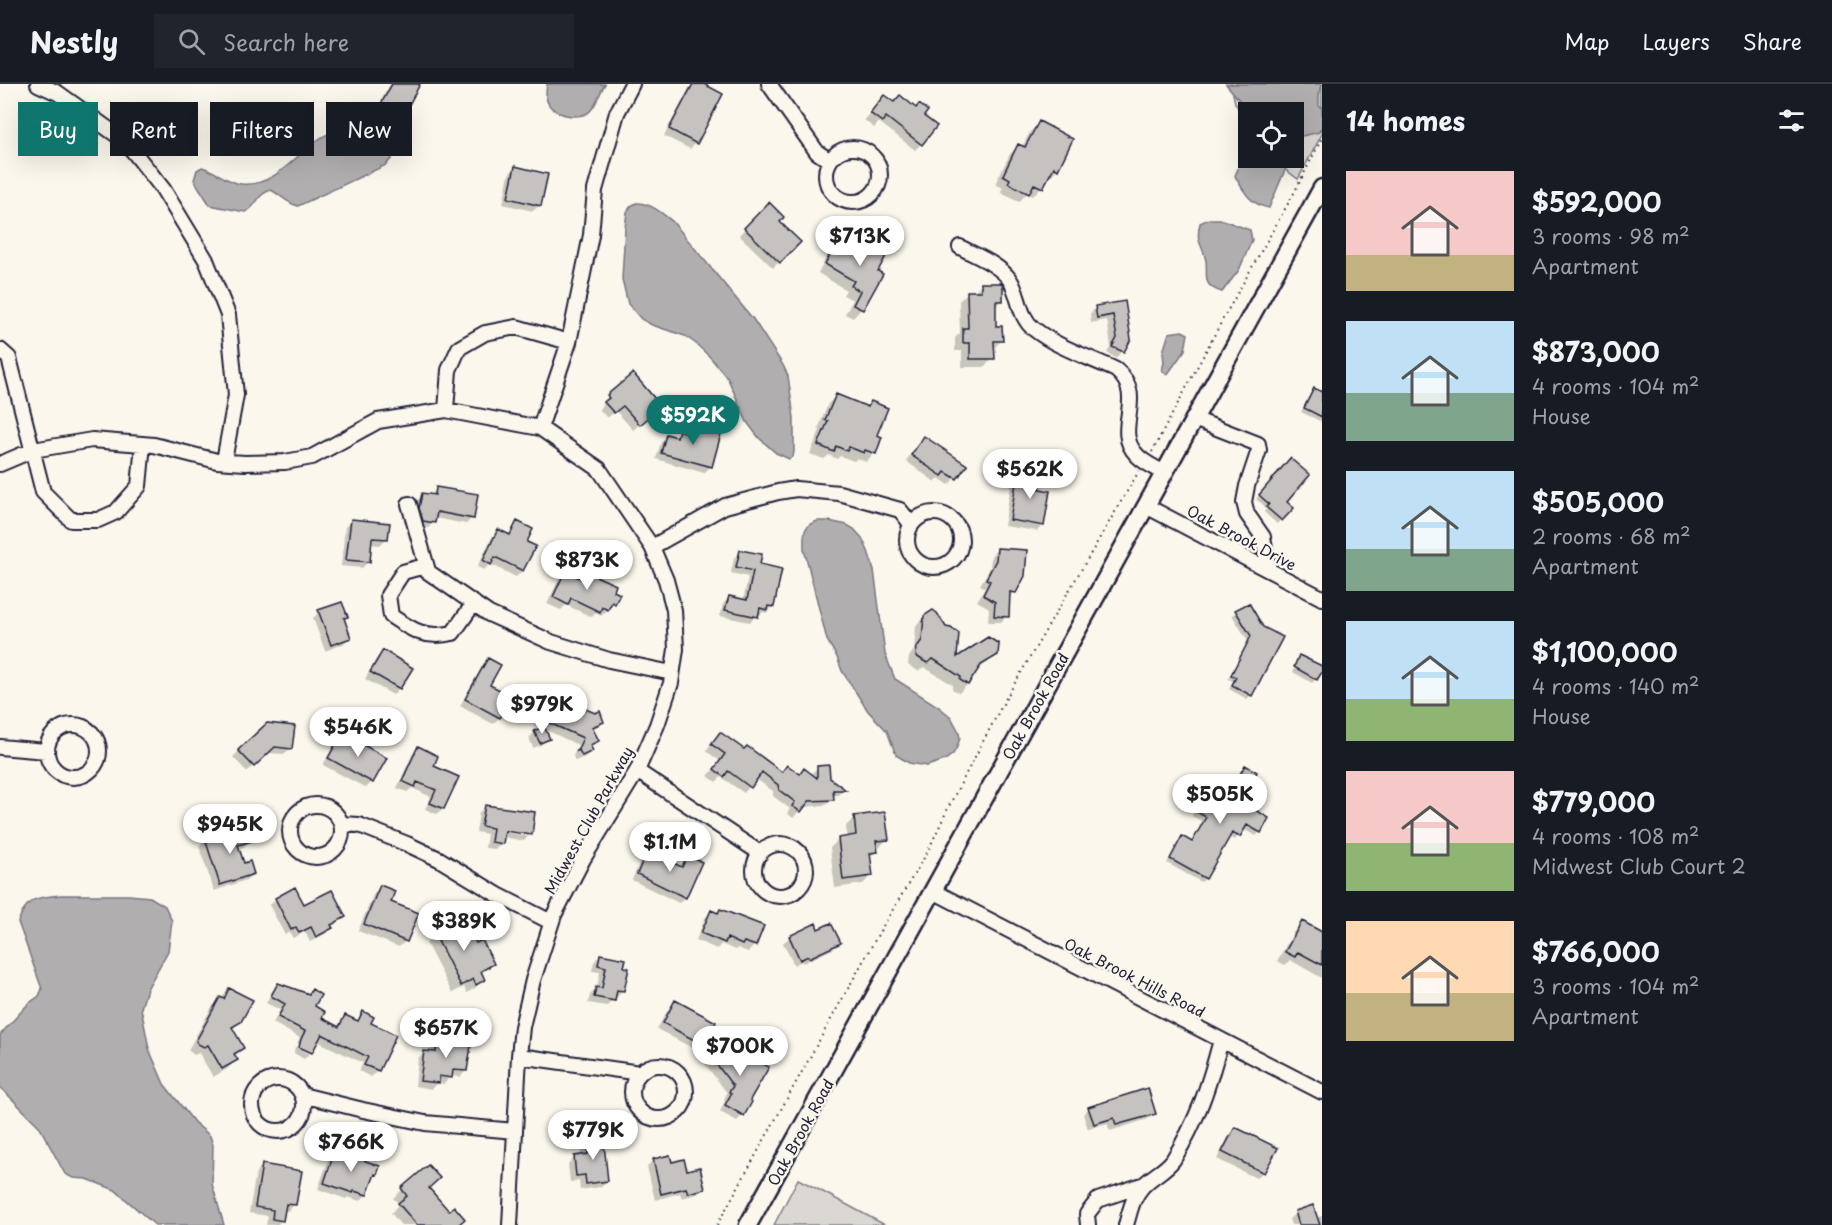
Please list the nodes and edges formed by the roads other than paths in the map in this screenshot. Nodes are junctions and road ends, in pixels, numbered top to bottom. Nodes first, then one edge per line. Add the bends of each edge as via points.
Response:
1 (38, 84) edge
2 (632, 84) edge
3 (769, 84) edge
4 (830, 161) junction
5 (1322, 188) edge
6 (960, 247) dead end
7 (569, 342) junction
8 (0, 350) edge
9 (446, 410) junction
10 (1194, 419) junction
11 (540, 428) junction
12 (143, 444) junction
13 (33, 450) junction
14 (224, 461) junction
15 (1, 462) edge
16 (1164, 473) junction
17 (409, 504) dead end
18 (1146, 506) junction
19 (911, 524) junction
20 (652, 547) junction
21 (1269, 570) junction
22 (428, 571) junction
23 (1322, 598) edge
24 (474, 603) junction
25 (672, 673) junction
26 (0, 747) edge
27 (46, 751) dead end
28 (637, 771) junction
29 (342, 824) dead end
30 (760, 853) dead end
31 (933, 891) junction
32 (551, 922) junction
33 (1221, 1040) junction
34 (519, 1056) junction
35 (640, 1073) dead end
36 (1322, 1092) edge
37 (302, 1095) dead end
38 (515, 1131) junction
39 (1145, 1184) junction
40 (510, 1225) edge
41 (748, 1225) edge
42 (1088, 1225) edge
43 (1126, 1225) edge

1 - 14 street via 58,93 125,141 163,189 206,260 228,315 236,396
2 - 7 street via 617,113 595,190 591,235
3 - 4 street via 817,152
4 - 4 street via 826,178 841,199 866,199 878,185 880,167 861,148 844,149
5 - 10 main road, Oak Brook Road
6 - 16 street via 1011,280 1025,319 1033,328 1124,376 1130,393 1128,441 1145,462
7 - 9 street via 516,327 485,333 459,348 449,370
7 - 11 street
8 - 13 street via 9,358
9 - 11 street, Midwest Club Parkway
9 - 14 street, Midwest Club Parkway via 378,421 312,457 285,462
10 - 16 main road, Oak Brook Road
10 - 21 street via 1257,444 1259,450 1244,502 1263,537
11 - 20 street, Midwest Club Parkway via 599,469
12 - 13 street, Midwest Club Parkway via 92,440
12 - 13 street via 139,486 116,512 98,520 71,520 43,492
12 - 14 street, Midwest Club Parkway
13 - 15 street, Midwest Club Parkway
16 - 18 main road, Oak Brook Road
17 - 22 street
18 - 21 street, Oak Brook Drive
18 - 31 main road, Oak Brook Road
19 - 19 street via 926,513 936,512 953,520 961,536 957,554 944,565 921,564 907,547
19 - 20 street via 900,510 839,493 796,489 725,506
20 - 25 street, Midwest Club Parkway via 674,610 676,649
21 - 23 street, Oak Brook Drive
22 - 24 street
22 - 24 street via 421,567 403,572 388,595 391,616 412,630 438,636 453,633
24 - 25 street via 489,614 551,642 609,660
25 - 28 street, Midwest Club Parkway via 657,725
26 - 27 street
28 - 30 street
28 - 32 street, Midwest Club Parkway
29 - 32 street via 359,825 406,843
31 - 33 street, Oak Brook Hills Road
31 - 41 main road, Oak Brook Road
32 - 34 street, Midwest Club Parkway via 533,980
33 - 36 street, Oak Brook Hills Road
33 - 39 street via 1195,1122 1171,1163
34 - 35 street
34 - 38 street, Midwest Club Parkway
37 - 38 street via 425,1123
38 - 40 street, Midwest Club Parkway
39 - 42 street via 1098,1200 1087,1214
39 - 43 street via 1132,1203

